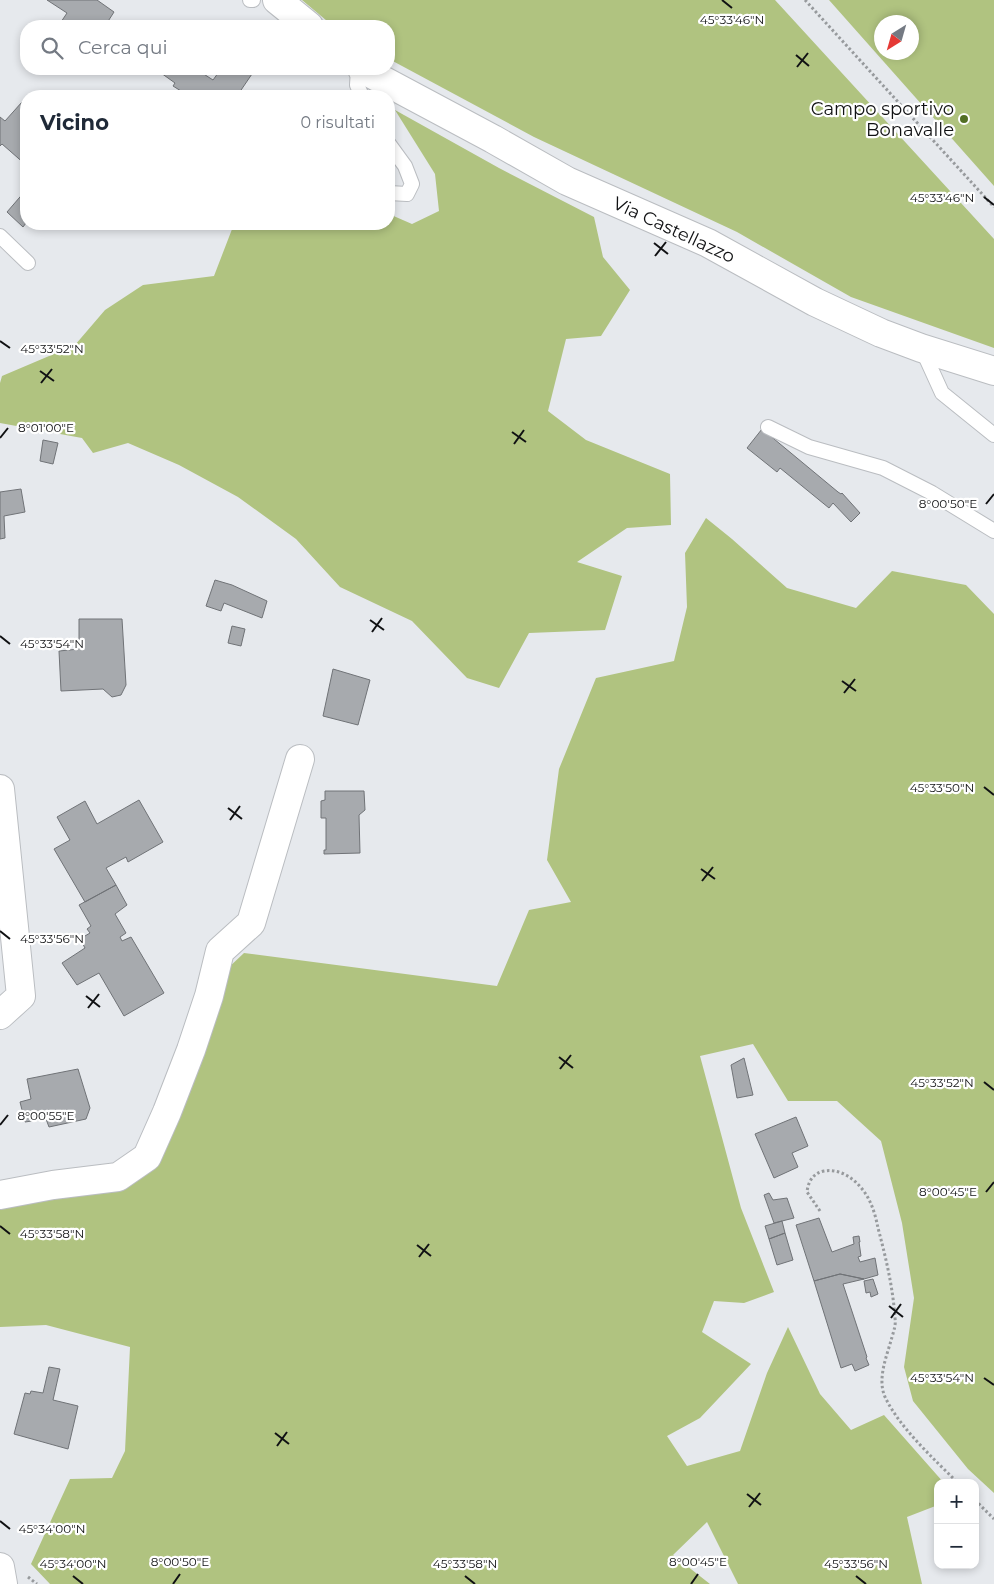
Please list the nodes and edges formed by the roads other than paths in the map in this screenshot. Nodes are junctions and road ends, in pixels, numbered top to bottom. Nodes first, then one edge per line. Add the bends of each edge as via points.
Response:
1 (277, 0) edge
2 (302, 20) edge
3 (359, 75) edge
4 (372, 75) edge
5 (359, 90) edge
6 (395, 152) edge
7 (395, 193) edge
8 (0, 236) edge
9 (28, 263) dead end
10 (921, 348) junction
11 (994, 371) edge
12 (768, 427) dead end
13 (994, 434) edge
14 (994, 531) edge
15 (300, 759) dead end
16 (0, 788) edge
17 (0, 1015) edge
18 (0, 1195) edge
19 (0, 1567) edge
20 (3, 1584) edge

1 - 2 street
3 - 5 lane
4 - 10 street, Via Castellazzo via 493,138 567,181 708,243 815,302
6 - 7 lane via 412,184 407,194
8 - 9 lane
10 - 11 street, Via Castellazzo
10 - 13 lane via 942,393
12 - 14 lane via 809,447 883,468
15 - 18 street via 251,923 220,951 191,1050 147,1156 118,1177
16 - 17 street via 21,996
19 - 20 street

